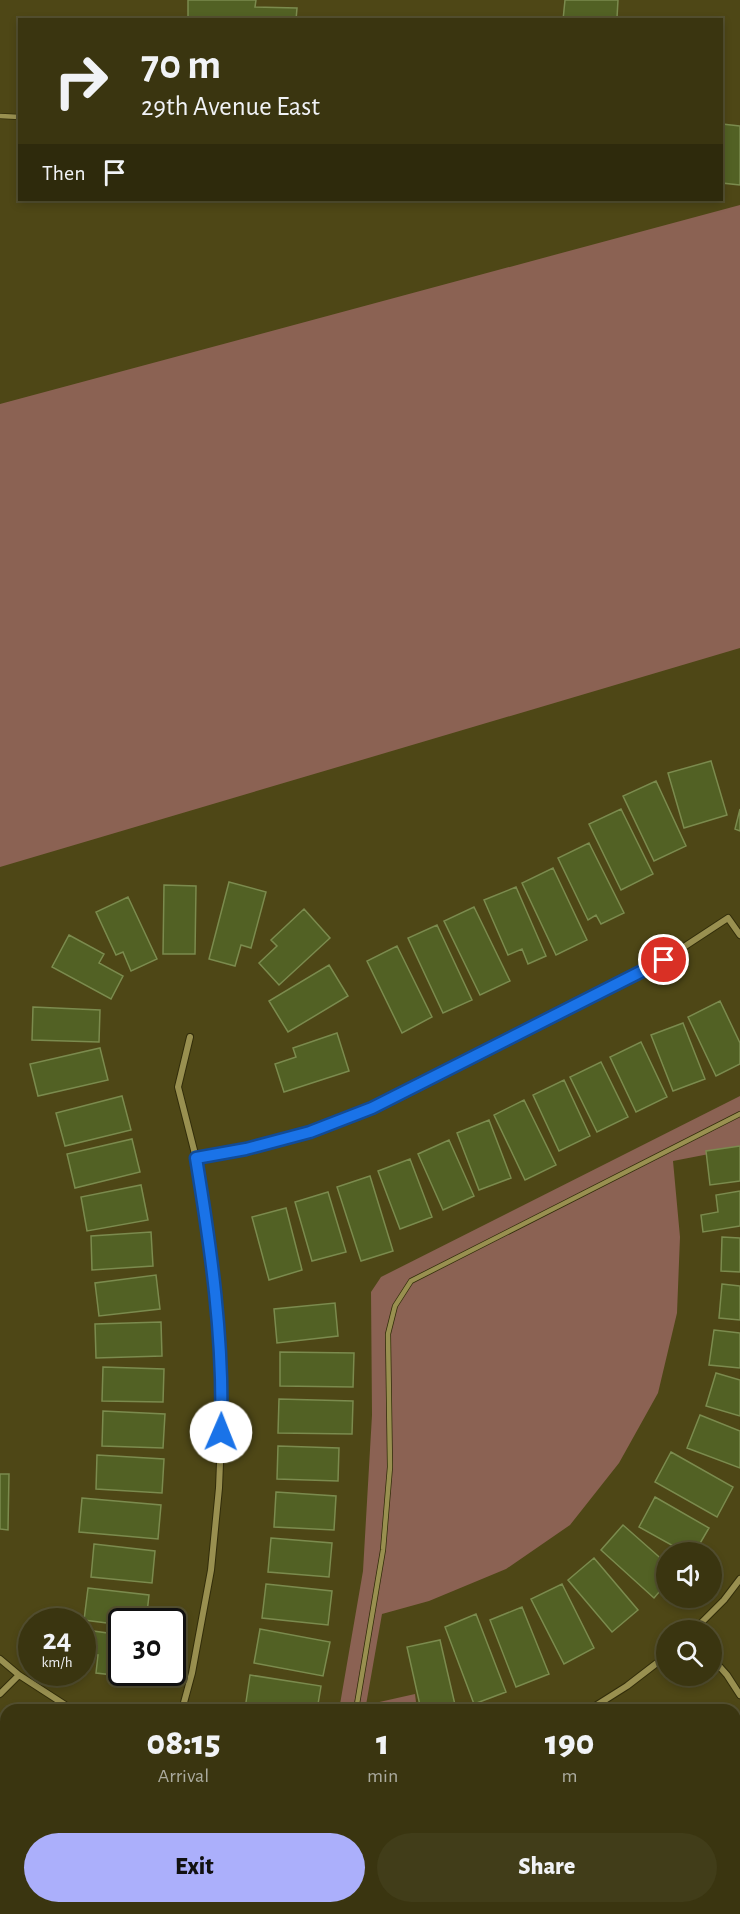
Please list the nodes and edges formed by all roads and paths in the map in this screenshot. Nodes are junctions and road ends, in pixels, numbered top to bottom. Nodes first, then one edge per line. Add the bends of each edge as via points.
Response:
1 (0, 116) edge
2 (18, 117) edge
3 (740, 935) edge
4 (190, 1037) dead end
5 (740, 1114) edge
6 (196, 1158) junction
7 (740, 1579) edge
8 (704, 1620) edge
9 (0, 1659) edge
10 (656, 1664) edge
11 (722, 1670) edge
12 (18, 1674) edge
13 (18, 1676) edge
14 (36, 1686) edge
15 (0, 1694) edge
16 (740, 1695) edge
17 (65, 1704) edge
18 (184, 1704) edge
19 (357, 1704) edge
20 (598, 1704) edge

1 - 2 lane
3 - 6 street via 728,918 664,960 372,1108 310,1132
4 - 6 street via 178,1087
5 - 19 lane via 411,1281 395,1306 388,1334 390,1467 384,1538
6 - 18 street via 213,1260 222,1413 211,1570
7 - 8 street
9 - 12 street
10 - 20 street
11 - 16 street
13 - 15 street
14 - 17 street

